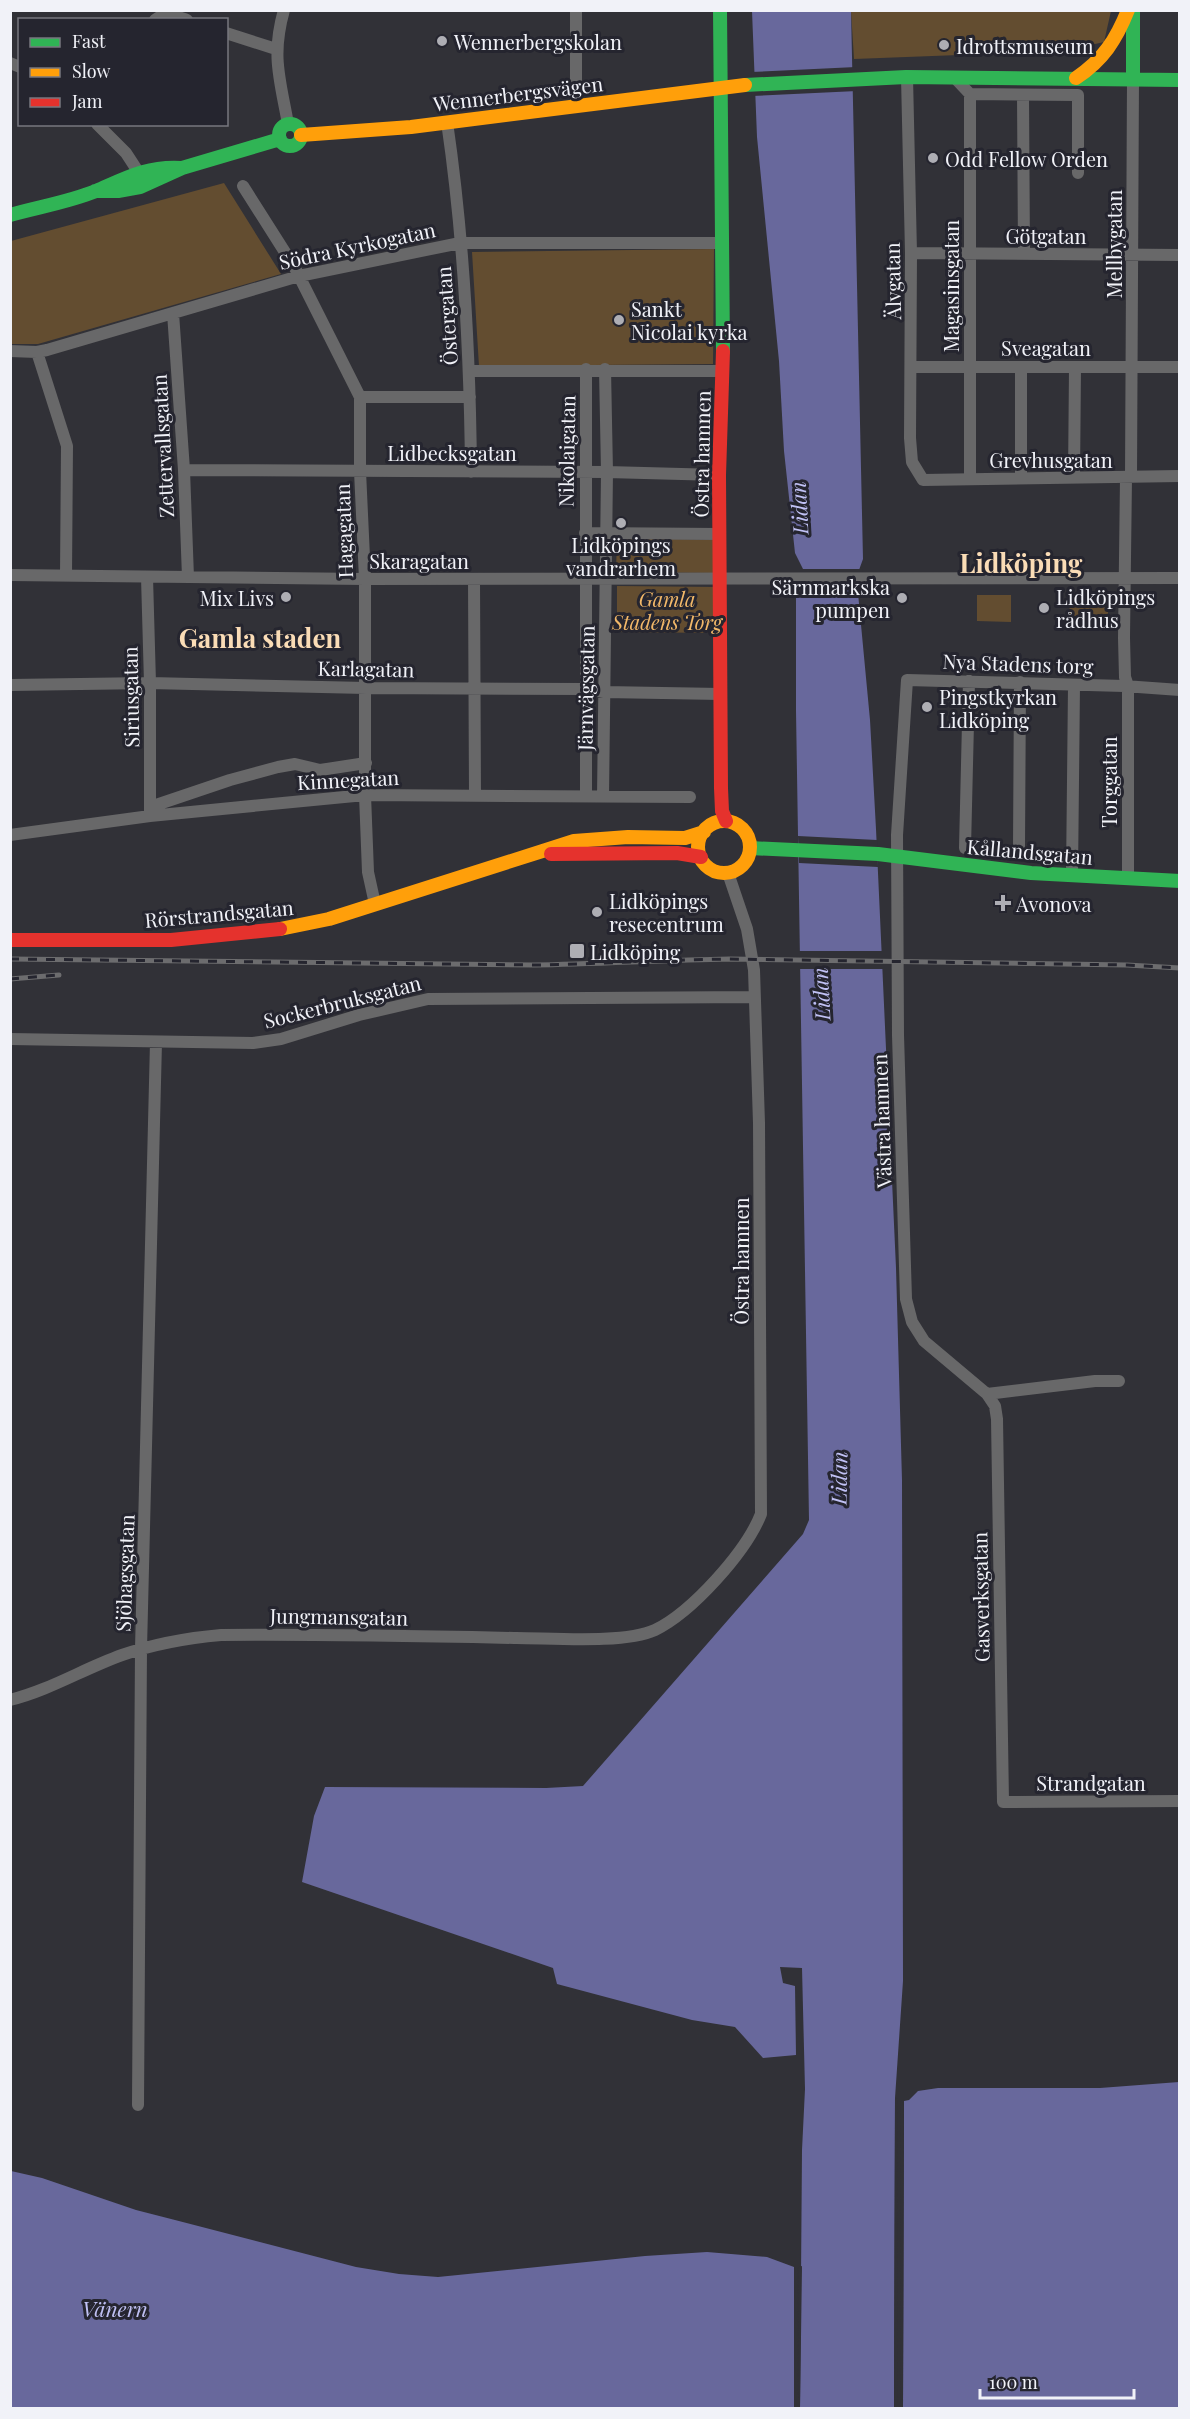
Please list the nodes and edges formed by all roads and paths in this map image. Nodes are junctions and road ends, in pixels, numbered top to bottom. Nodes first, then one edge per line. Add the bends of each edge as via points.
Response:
1 (284, 10) edge
2 (576, 10) edge
3 (720, 10) edge
4 (1128, 10) edge
5 (1133, 10) edge
6 (158, 18) edge
7 (181, 18) edge
8 (228, 34) edge
9 (276, 49) junction
10 (908, 77) junction
11 (954, 77) junction
12 (1076, 78) junction
13 (1133, 79) junction
14 (1179, 80) edge
15 (720, 87) junction
16 (969, 94) junction
17 (1023, 95) junction
18 (576, 105) junction
19 (447, 122) junction
20 (288, 124) junction
21 (99, 126) edge
22 (301, 135) junction
23 (280, 139) junction
24 (182, 168) junction
25 (139, 173) junction
26 (1078, 173) dead end
27 (243, 186) dead end
28 (95, 191) junction
29 (10, 215) edge
30 (460, 243) junction
31 (722, 243) junction
32 (911, 253) junction
33 (1024, 254) junction
34 (969, 255) junction
35 (1179, 255) edge
36 (1132, 256) junction
37 (299, 276) junction
38 (173, 313) junction
39 (10, 351) edge
40 (37, 352) junction
41 (1132, 366) junction
42 (912, 367) junction
43 (970, 367) junction
44 (1021, 367) junction
45 (1075, 367) junction
46 (1179, 367) edge
47 (586, 369) junction
48 (605, 369) junction
49 (470, 370) junction
50 (723, 370) junction
51 (360, 397) junction
52 (470, 397) junction
53 (184, 470) junction
54 (360, 471) junction
55 (471, 472) junction
56 (586, 472) junction
57 (608, 472) junction
58 (719, 475) junction
59 (1179, 477) edge
60 (1021, 478) junction
61 (1074, 478) junction
62 (1128, 478) junction
63 (970, 479) junction
64 (923, 480) joint
65 (607, 532) junction
66 (585, 533) junction
67 (719, 534) junction
68 (10, 575) edge
69 (66, 576) junction
70 (147, 577) junction
71 (188, 577) junction
72 (1179, 578) edge
73 (365, 579) junction
74 (474, 579) junction
75 (586, 579) junction
76 (606, 579) junction
77 (1123, 579) junction
78 (719, 580) junction
79 (907, 680) joint
80 (969, 681) junction
81 (1020, 682) junction
82 (150, 683) junction
83 (10, 685) edge
84 (1074, 686) junction
85 (1128, 686) junction
86 (366, 688) junction
87 (475, 689) junction
88 (586, 689) junction
89 (1179, 690) edge
90 (604, 692) junction
91 (721, 694) junction
92 (366, 764) junction
93 (365, 795) junction
94 (475, 795) junction
95 (586, 796) junction
96 (603, 797) junction
97 (690, 797) dead end
98 (150, 812) junction
99 (726, 821) junction
100 (704, 831) junction
101 (10, 835) edge
102 (1019, 846) dead end
103 (750, 848) junction
104 (965, 848) dead end
105 (529, 854) junction
106 (898, 856) junction
107 (701, 858) junction
108 (728, 873) junction
109 (1072, 876) junction
110 (1128, 878) junction
111 (1179, 881) edge
112 (375, 904) junction
113 (10, 940) edge
114 (755, 997) junction
115 (10, 1039) edge
116 (156, 1042) junction
117 (1119, 1381) dead end
118 (987, 1394) junction
119 (673, 1619) joint
120 (141, 1649) junction
121 (10, 1700) edge
122 (1179, 1801) edge
123 (1003, 1802) joint
124 (138, 2105) dead end

1 - 9 street
2 - 18 street
3 - 15 main road, Östra hamnen
4 - 12 main road via 1106,56
5 - 13 main road, Mellbygatan
6 - 7 street via 170,14
8 - 9 street
9 - 20 street
10 - 11 main road, Wennerbergsvägen
10 - 15 main road, Wennerbergsvägen
10 - 32 street, Älvgatan
11 - 12 main road, Wennerbergsvägen
11 - 16 street
12 - 13 main road, Wennerbergsvägen
13 - 14 main road, Wennerbergsvägen
13 - 36 street, Mellbygatan
15 - 18 main road, Wennerbergsvägen
15 - 31 main road, Östra hamnen
16 - 17 street
16 - 34 street, Magasinsgatan
17 - 26 street via 1078,95
17 - 33 street
18 - 19 main road, Wennerbergsvägen
19 - 22 main road, Wennerbergsvägen
19 - 30 street, Östergatan
20 - 22 main road via 298,128
20 - 23 main road via 281,130
21 - 25 street via 126,153
22 - 23 main road via 291,146
23 - 24 main road
24 - 25 main road via 164,167
24 - 28 main road via 138,188 115,194
25 - 28 main road
27 - 37 street, Hagagatan
28 - 29 main road
30 - 31 street, Södra Kyrkogatan
30 - 37 street, Södra Kyrkogatan
30 - 49 street, Östergatan
31 - 50 main road, Östra hamnen
32 - 34 street, Götgatan
32 - 42 street, Älvgatan
33 - 34 street, Götgatan
33 - 36 street, Götgatan
34 - 43 street, Magasinsgatan
35 - 36 street, Götgatan
36 - 41 street, Mellbygatan
37 - 38 street, Södra Kyrkogatan
37 - 51 street, Hagagatan
38 - 40 street, Södra Kyrkogatan
38 - 53 street, Zettervallsgatan
39 - 40 street, Södra Kyrkogatan
40 - 69 street via 68,446
41 - 45 street, Sveagatan
41 - 46 street, Sveagatan
41 - 62 street, Mellbygatan
42 - 43 street, Sveagatan
42 - 64 street, Älvgatan via 912,462
43 - 44 street, Sveagatan
43 - 63 street, Magasinsgatan
44 - 45 street, Sveagatan
44 - 60 street
45 - 61 street
47 - 48 street
47 - 49 street
47 - 56 street, Nikolaigatan
48 - 50 street
48 - 57 street, Nikolaigatan
49 - 52 street, Östergatan
50 - 58 main road, Östra hamnen
51 - 52 street
51 - 54 street, Hagagatan
52 - 55 street, Östergatan
53 - 54 street, Lidbecksgatan
53 - 71 street, Zettervallsgatan
54 - 55 street, Lidbecksgatan
54 - 73 street, Hagagatan
55 - 56 street, Lidbecksgatan
56 - 57 street, Lidbecksgatan
56 - 66 street, Nikolaigatan
57 - 58 street, Lidbecksgatan
57 - 65 street, Nikolaigatan
58 - 67 main road, Östra hamnen
59 - 62 street, Grevhusgatan
60 - 61 street, Grevhusgatan
60 - 63 street, Grevhusgatan
61 - 62 street, Grevhusgatan
62 - 77 street, Mellbygatan
63 - 64 street, Grevhusgatan
65 - 66 street
65 - 67 street
65 - 76 street
66 - 75 street
67 - 78 main road, Östra hamnen
68 - 69 street, Skaragatan
69 - 70 street, Skaragatan
70 - 71 street, Skaragatan
70 - 82 street, Siriusgatan
71 - 73 street, Skaragatan
72 - 77 street, Skaragatan
73 - 74 street, Skaragatan
73 - 86 street, Hagagatan
74 - 75 street, Skaragatan
74 - 87 street
75 - 76 street, Skaragatan
75 - 88 street, Järnvägsgatan
76 - 78 street, Skaragatan
76 - 90 street, Järnvägsgatan
77 - 78 street, Skaragatan
77 - 85 street, Torggatan
78 - 91 main road, Östra hamnen
79 - 80 street, Nya Stadens torg
79 - 106 street, Västra hamnen
80 - 81 street, Nya Stadens torg
80 - 104 street
81 - 84 street, Nya Stadens torg
81 - 102 street
82 - 83 street, Karlagatan
82 - 86 street, Karlagatan
82 - 98 street, Siriusgatan
84 - 85 street, Nya Stadens torg
84 - 109 street
85 - 89 street, Nya Stadens torg
85 - 110 street, Torggatan
86 - 87 street, Karlagatan
86 - 92 street, Hagagatan
87 - 88 street, Karlagatan
87 - 94 street
88 - 90 street, Karlagatan
88 - 95 street, Järnvägsgatan
90 - 91 street, Karlagatan
90 - 96 street, Järnvägsgatan
91 - 99 main road, Östra hamnen via 721,788
92 - 93 street, Hagagatan
92 - 98 street via 320,770 287,765 230,780
93 - 94 street, Kinnegatan
93 - 98 street, Kinnegatan
93 - 112 street, Hagagatan via 368,872
94 - 95 street, Kinnegatan
95 - 96 street, Kinnegatan
96 - 97 street, Kinnegatan
98 - 101 street, Kinnegatan
99 - 100 main road
99 - 103 main road via 746,833
100 - 105 main road, Rörstrandsgatan via 685,838 574,841
100 - 107 main road via 699,844
103 - 106 main road, Kållandsgatan
103 - 108 main road via 744,864
105 - 107 main road, Rörstrandsgatan via 658,853
105 - 112 main road, Rörstrandsgatan
106 - 109 main road, Kållandsgatan
106 - 118 street, Västra hamnen via 898,1035 906,1299 912,1322 924,1341
107 - 108 main road via 712,870
108 - 114 street, Östra hamnen via 752,948
109 - 110 main road, Kållandsgatan
110 - 111 main road, Kållandsgatan
112 - 113 main road, Rörstrandsgatan via 290,929 248,934 122,941
114 - 116 street, Sockerbruksgatan via 449,997 399,1004 269,1041
114 - 119 street, Östra hamnen via 761,1514 738,1554
115 - 116 street, Sockerbruksgatan
116 - 120 street, Sjöhagsgatan
117 - 118 street
118 - 123 street, Gasverksgatan via 997,1419
119 - 120 street, Jungmansgatan via 656,1630 617,1638 221,1635
120 - 121 street, Jungmansgatan
120 - 124 street, Sjöhagsgatan
122 - 123 street, Strandgatan

